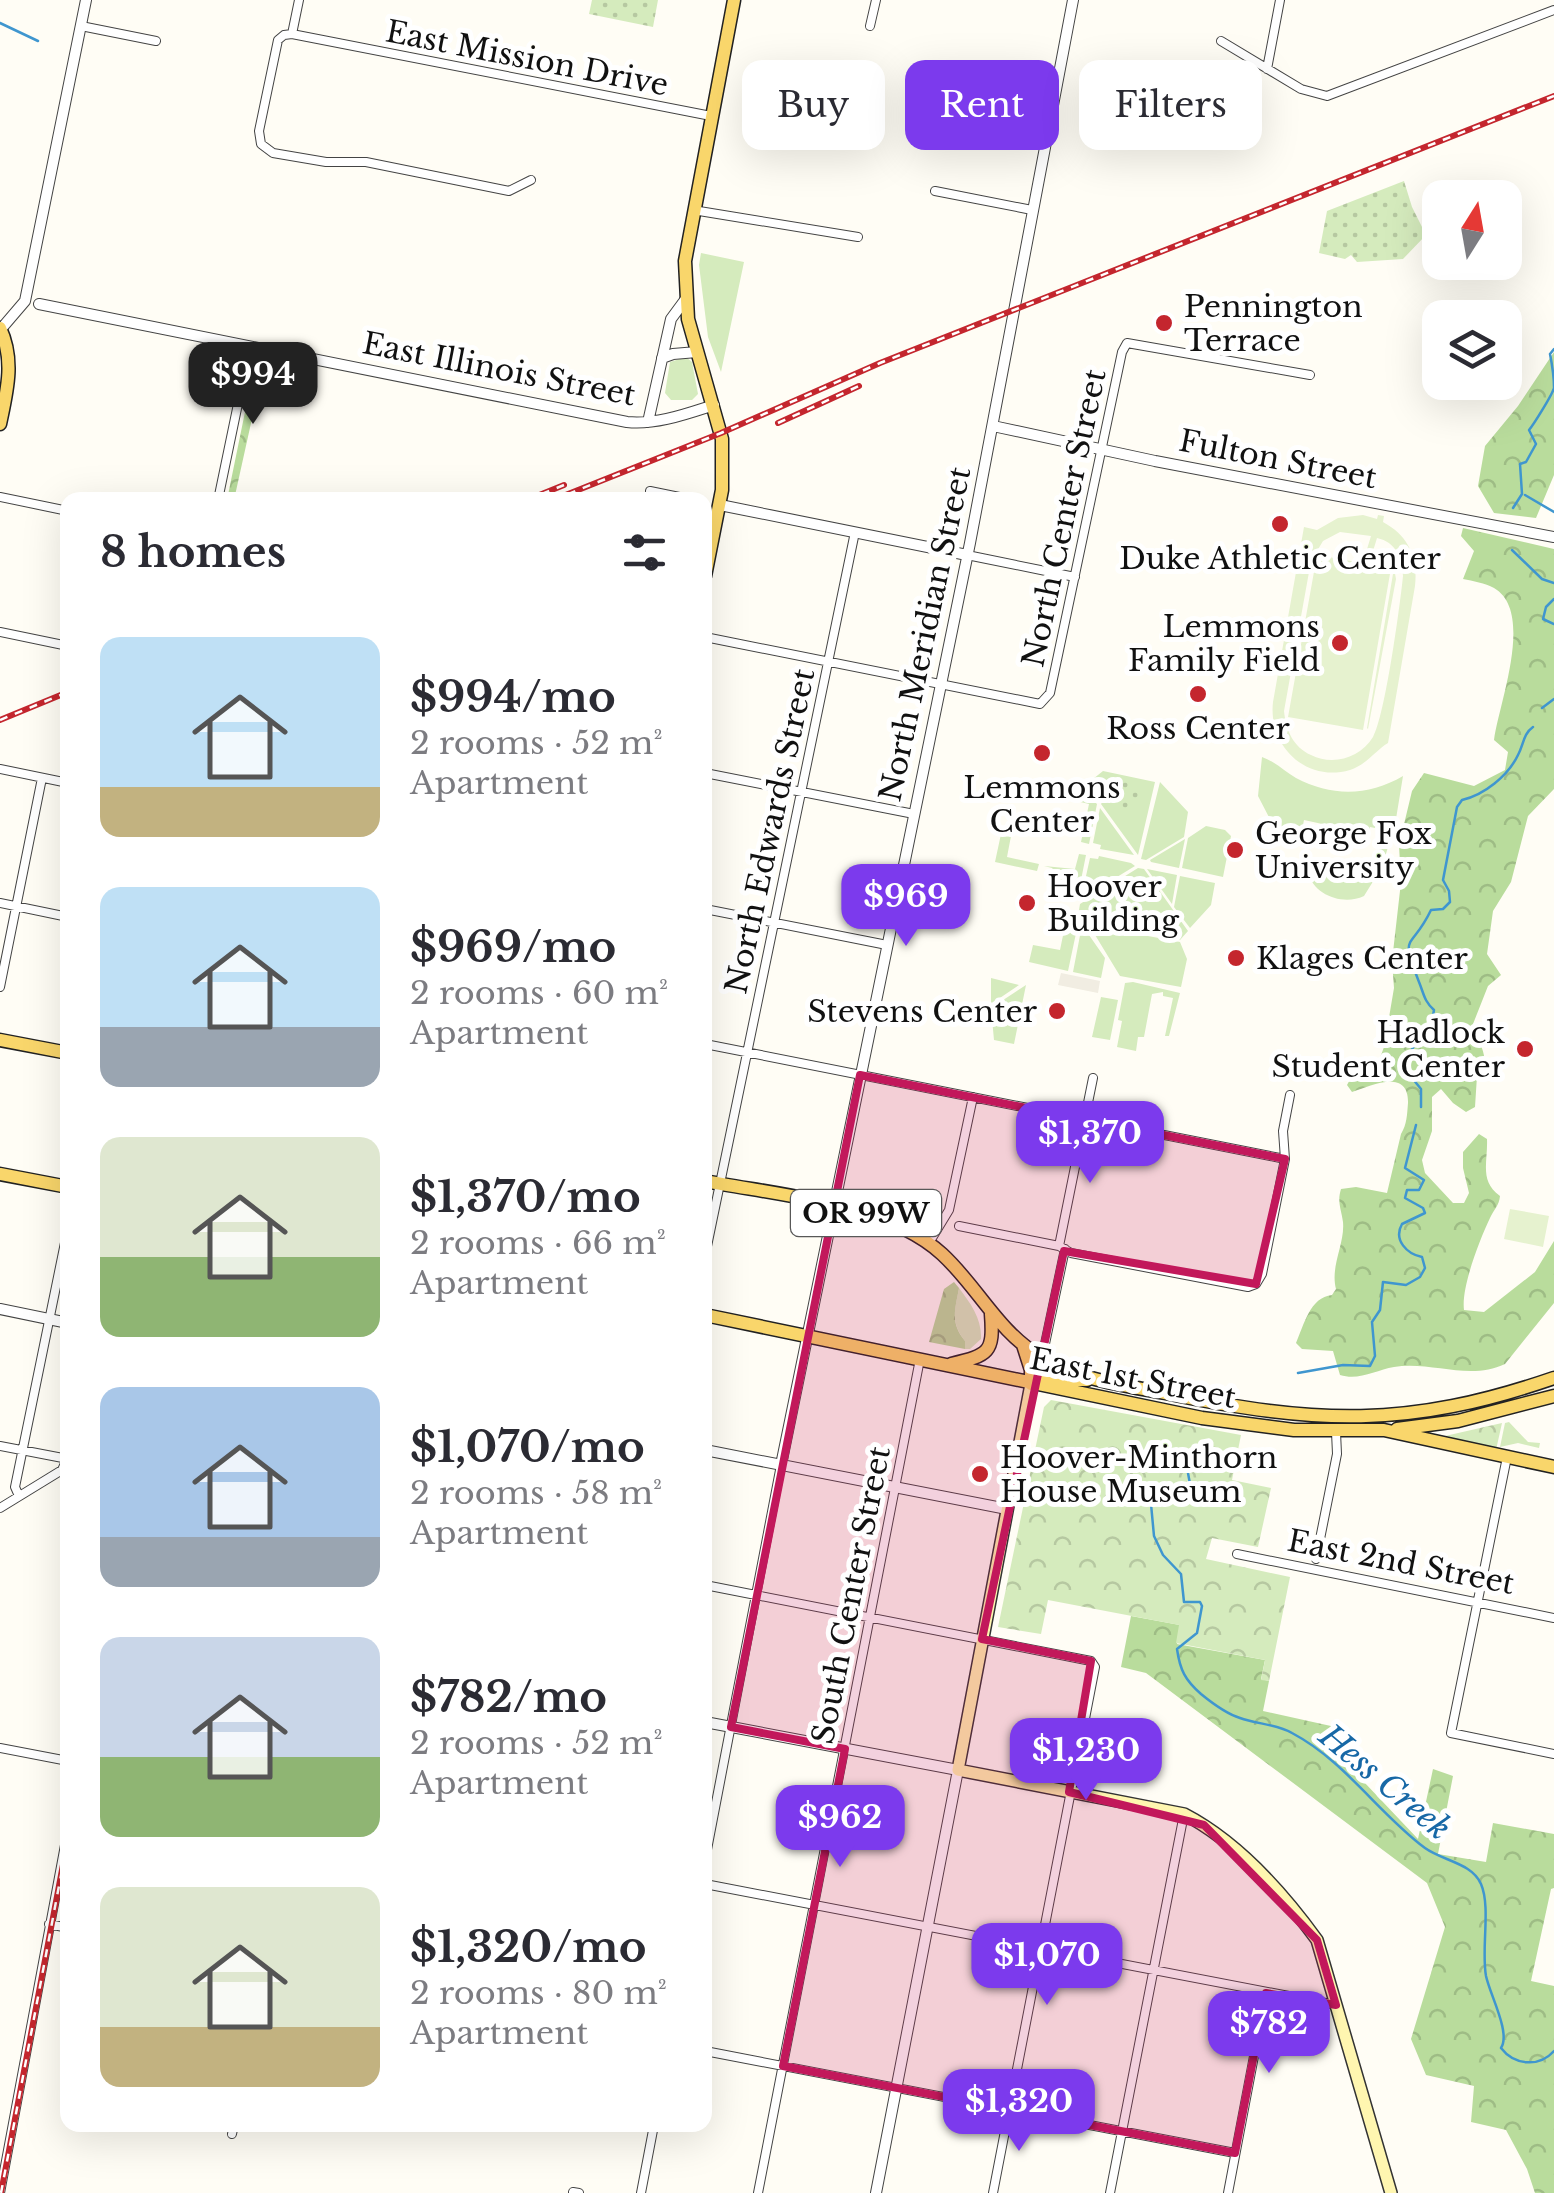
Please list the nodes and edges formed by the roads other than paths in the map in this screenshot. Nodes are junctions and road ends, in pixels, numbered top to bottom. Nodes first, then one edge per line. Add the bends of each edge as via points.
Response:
1 (86, 0) edge
2 (300, 0) edge
3 (734, 0) edge
4 (876, 0) edge
5 (1074, 0) edge
6 (1280, 0) edge
7 (1554, 10) edge
8 (81, 26) junction
9 (870, 26) dead end
10 (292, 34) junction
11 (156, 41) dead end
12 (1221, 41) dead end
13 (1267, 69) junction
14 (711, 116) junction
15 (532, 180) dead end
16 (935, 190) dead end
17 (692, 210) junction
18 (1032, 210) junction
19 (858, 238) dead end
20 (685, 300) junction
21 (39, 304) dead end
22 (1, 328) edge
23 (250, 346) junction
24 (697, 352) junction
25 (662, 358) junction
26 (1310, 376) dead end
27 (714, 405) junction
28 (648, 422) junction
29 (0, 424) edge
30 (993, 426) junction
31 (1102, 449) junction
32 (650, 491) dead end
33 (220, 492) edge
34 (655, 492) edge
35 (0, 497) edge
36 (714, 504) junction
37 (60, 509) edge
38 (712, 520) edge
39 (854, 532) junction
40 (1554, 536) edge
41 (968, 555) junction
42 (1075, 576) junction
43 (0, 632) edge
44 (712, 639) edge
45 (60, 644) edge
46 (828, 662) junction
47 (940, 685) junction
48 (0, 769) edge
49 (712, 774) edge
50 (42, 778) junction
51 (60, 781) edge
52 (801, 792) junction
53 (914, 814) junction
54 (0, 903) edge
55 (16, 906) junction
56 (712, 910) edge
57 (60, 915) edge
58 (774, 923) junction
59 (887, 945) junction
60 (0, 987) edge
61 (0, 1040) edge
62 (712, 1045) edge
63 (60, 1051) edge
64 (747, 1052) junction
65 (860, 1075) junction
66 (1093, 1078) dead end
67 (1290, 1095) dead end
68 (973, 1097) junction
69 (1085, 1119) junction
70 (1286, 1159) junction
71 (0, 1174) edge
72 (712, 1182) edge
73 (720, 1184) junction
74 (60, 1185) edge
75 (832, 1206) junction
76 (712, 1222) edge
77 (959, 1226) dead end
78 (929, 1243) junction
79 (1062, 1248) junction
80 (60, 1266) edge
81 (0, 1309) edge
82 (991, 1314) junction
83 (712, 1317) edge
84 (49, 1319) junction
85 (60, 1321) edge
86 (806, 1336) junction
87 (1023, 1345) junction
88 (1042, 1358) junction
89 (920, 1360) junction
90 (948, 1365) junction
91 (1554, 1378) edge
92 (1098, 1380) junction
93 (1031, 1384) junction
94 (1554, 1396) edge
95 (1384, 1430) junction
96 (1336, 1432) junction
97 (0, 1446) edge
98 (22, 1450) junction
99 (712, 1451) edge
100 (1507, 1457) junction
101 (60, 1458) edge
102 (781, 1465) junction
103 (1554, 1466) edge
104 (60, 1471) edge
105 (895, 1487) junction
106 (19, 1496) junction
107 (0, 1508) edge
108 (1007, 1509) junction
109 (1237, 1554) dead end
110 (1316, 1559) dead end
111 (712, 1586) edge
112 (756, 1595) junction
113 (1478, 1603) junction
114 (870, 1617) junction
115 (1554, 1618) edge
116 (982, 1639) junction
117 (712, 1723) edge
118 (730, 1727) junction
119 (0, 1748) edge
120 (844, 1749) junction
121 (1554, 1754) edge
122 (60, 1759) edge
123 (958, 1770) junction
124 (1069, 1792) junction
125 (1184, 1814) junction
126 (712, 1823) edge
127 (60, 1870) edge
128 (712, 1885) edge
129 (814, 1905) junction
130 (49, 1924) junction
131 (60, 1926) edge
132 (927, 1927) junction
133 (1040, 1948) junction
134 (1152, 1970) junction
135 (1266, 1992) junction
136 (1336, 2005) junction
137 (712, 2052) edge
138 (783, 2066) junction
139 (896, 2088) junction
140 (1009, 2109) junction
141 (1122, 2131) junction
142 (653, 2132) edge
143 (1235, 2153) junction
144 (0, 2193) edge
145 (641, 2193) edge
146 (758, 2193) edge
147 (876, 2193) edge
148 (993, 2193) edge
149 (1110, 2193) edge
150 (1228, 2193) edge
151 (1391, 2193) edge

1 - 8 street
2 - 10 street
3 - 14 main road
4 - 9 street
5 - 18 street, North Meridian Street
6 - 13 street
7 - 13 street via 1337,94 1315,94
8 - 11 street
8 - 22 street via 25,301
10 - 14 street, East Mission Drive
10 - 15 street via 278,40 259,131 261,144 273,153 366,162 509,191
12 - 13 street
14 - 17 main road
16 - 18 street
17 - 19 street
17 - 20 main road
18 - 30 street, North Meridian Street
20 - 24 main road
20 - 25 street via 671,320
21 - 23 street, East Illinois Street
22 - 29 main road via 9,381
23 - 28 street, East Illinois Street
23 - 33 street
24 - 25 street
24 - 27 main road
25 - 28 street
26 - 31 street, North Center Street via 1127,342
27 - 28 street, East Illinois Street
27 - 36 main road via 722,439
30 - 31 street, Fulton Street
30 - 41 street, North Meridian Street
31 - 40 street, Fulton Street
31 - 42 street, North Center Street
32 - 34 street
35 - 37 street
36 - 38 main road
36 - 39 street
39 - 41 street
39 - 46 street, North Edwards Street
41 - 42 street
41 - 47 street, North Meridian Street
42 - 47 street, North Center Street via 1045,701
43 - 45 street
44 - 46 street
46 - 47 street
46 - 52 street, North Edwards Street
47 - 53 street, North Meridian Street
48 - 50 street
49 - 52 street
50 - 51 street
50 - 55 street
52 - 53 street
52 - 58 street, North Edwards Street
53 - 59 street, North Meridian Street
54 - 55 street
55 - 57 street
55 - 60 street
56 - 58 street
58 - 59 street
58 - 64 street, North Edwards Street
59 - 65 street, North Meridian Street
61 - 63 main road
62 - 64 street
64 - 65 street
64 - 73 street, North Edwards Street
65 - 68 street
65 - 75 street, North Meridian Street
66 - 69 street
67 - 70 street
68 - 69 street
68 - 78 street via 949,1210
69 - 70 street
69 - 79 street
70 - 79 street via 1256,1284
71 - 74 main road
72 - 73 main road, OR 99W
73 - 75 main road, OR 99W
73 - 76 street, North Edwards Street
75 - 78 main road, OR 99W via 887,1220
75 - 86 street, North Meridian Street
77 - 79 street
78 - 82 main road, OR 99W
79 - 88 street
80 - 84 street
81 - 84 street
82 - 87 main road, East 1st Street / OR 99W
82 - 90 main road via 988,1350
83 - 86 main road, East 1st Street
84 - 85 street
84 - 98 street
86 - 89 main road, East 1st Street
86 - 102 street, North Meridian Street
87 - 88 main road, East 1st Street / OR 99W
87 - 93 main road
88 - 92 main road, East 1st Street / OR 99W
89 - 90 main road, East 1st Street
89 - 105 street, South Center Street
90 - 93 main road, East 1st Street
91 - 92 main road, East 1st Street / OR 99W via 1473,1403 1342,1418 1278,1414
92 - 93 main road
93 - 96 main road, East 1st Street via 1220,1421
93 - 108 main road
94 - 95 main road via 1458,1421
95 - 96 main road, East 1st Street
95 - 100 main road, East 1st Street
96 - 110 street
97 - 98 street
98 - 101 street
98 - 106 street
99 - 102 street
100 - 103 main road, East 1st Street
100 - 113 street
102 - 105 street
102 - 112 street
104 - 106 street
105 - 108 street
105 - 114 street, South Center Street
106 - 107 street
108 - 116 main road
109 - 113 street, East 2nd Street
111 - 112 street
112 - 114 street
112 - 118 street
113 - 115 street, East 2nd Street
113 - 121 street via 1452,1733
114 - 116 street
114 - 120 street, South Center Street
116 - 123 main road
116 - 124 street via 1091,1660 1095,1667
117 - 118 street
118 - 120 street
118 - 126 street
119 - 122 street
120 - 123 street
120 - 129 street, South Center Street
123 - 124 main road
123 - 132 street
124 - 125 main road
124 - 133 street
125 - 134 street
125 - 136 main road via 1228,1845 1301,1918 1316,1940
127 - 130 street
128 - 129 street
129 - 132 street
129 - 138 street, South Center Street
130 - 131 street
130 - 144 street
132 - 133 street
132 - 139 street
133 - 134 street
133 - 140 street
134 - 135 street
134 - 141 street
135 - 136 street
135 - 143 street
136 - 151 main road
137 - 138 street
138 - 139 street
138 - 146 street, South Center Street
139 - 140 street
139 - 147 street
140 - 141 street
140 - 148 street
141 - 143 street
141 - 149 street
142 - 145 street
143 - 150 street

